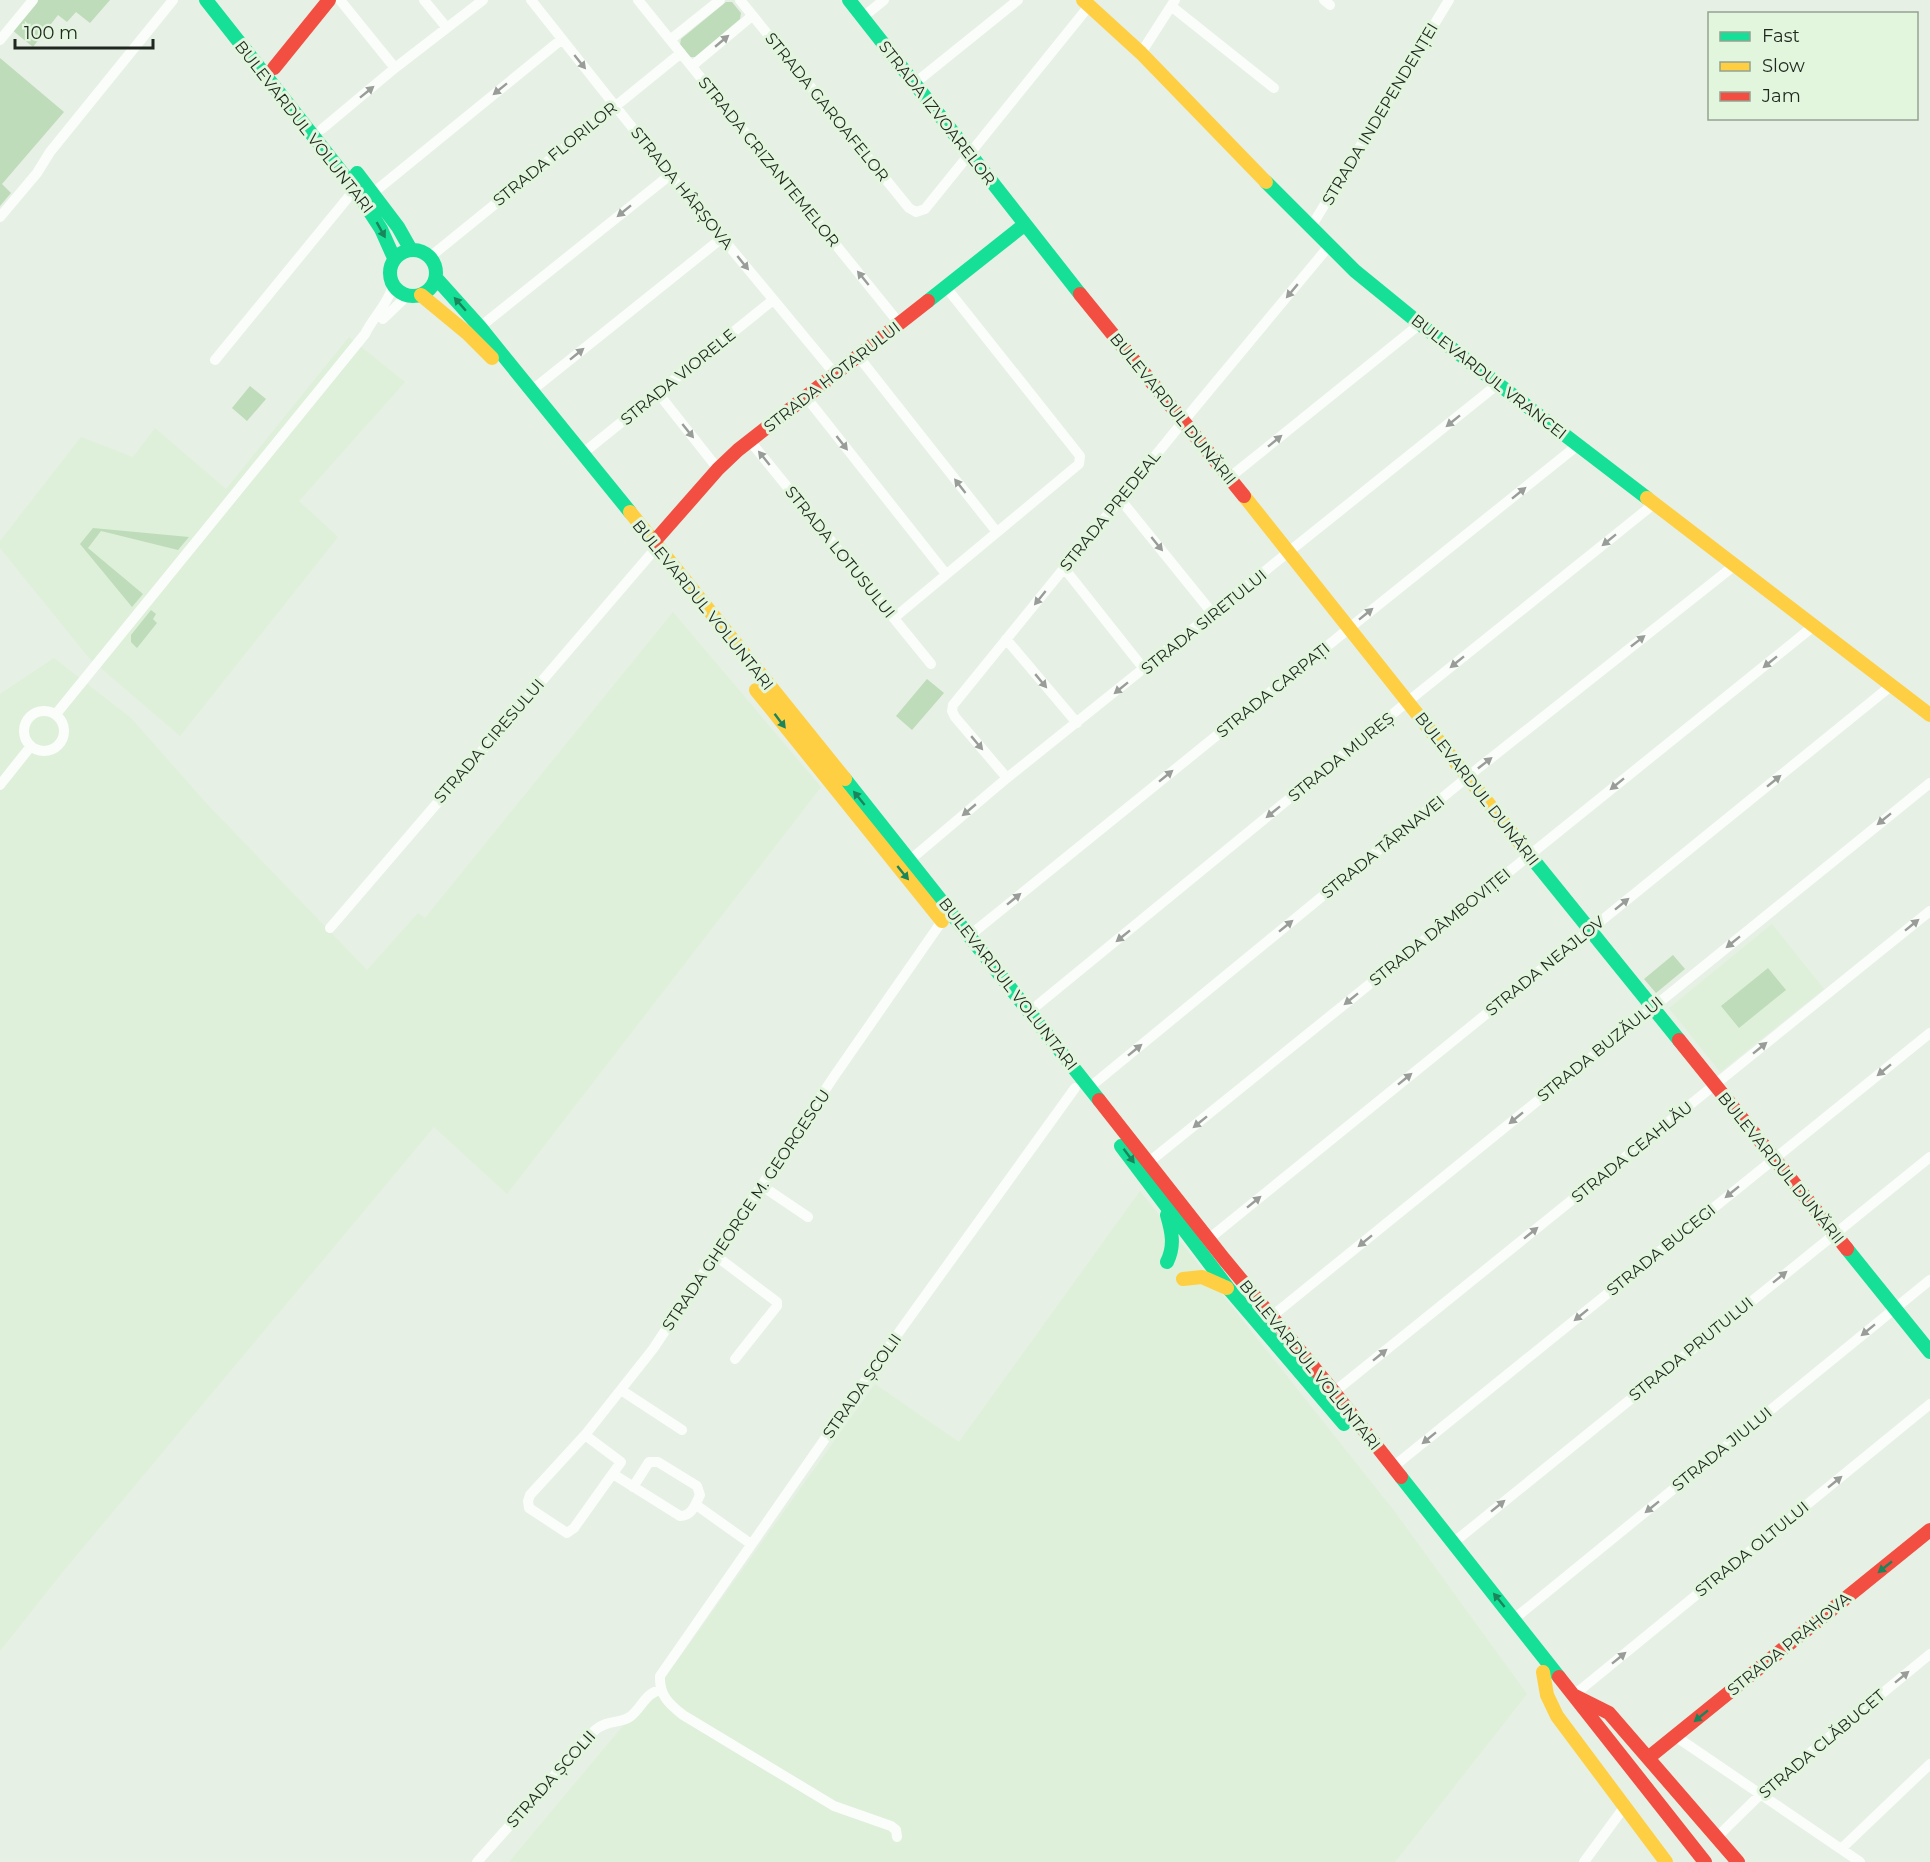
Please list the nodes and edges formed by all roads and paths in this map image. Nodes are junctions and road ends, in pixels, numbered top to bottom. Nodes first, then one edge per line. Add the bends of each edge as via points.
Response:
1 (173, 0) edge
2 (206, 0) edge
3 (219, 0) edge
4 (329, 0) edge
5 (340, 0) edge
6 (424, 0) edge
7 (483, 0) edge
8 (531, 0) edge
9 (638, 0) edge
10 (720, 0) edge
11 (849, 0) edge
12 (884, 0) edge
13 (1018, 0) edge
14 (1449, 0) edge
15 (744, 1) edge
16 (26, 2) edge
17 (1086, 3) edge
18 (1173, 3) edge
19 (752, 15) junction
20 (862, 17) junction
21 (447, 28) junction
22 (4, 36) edge
23 (562, 39) junction
24 (670, 40) junction
25 (681, 53) junction
26 (1141, 53) junction
27 (692, 66) junction
28 (274, 68) junction
29 (395, 68) junction
30 (915, 83) junction
31 (1274, 88) dead end
32 (615, 105) junction
33 (322, 129) junction
34 (969, 154) junction
35 (670, 175) junction
36 (355, 189) junction
37 (373, 193) junction
38 (0, 217) edge
39 (1024, 225) junction
40 (1311, 227) junction
41 (722, 238) junction
42 (1329, 246) junction
43 (411, 250) junction
44 (430, 257) junction
45 (394, 258) junction
46 (436, 278) junction
47 (393, 286) junction
48 (945, 286) junction
49 (414, 295) junction
50 (773, 300) junction
51 (899, 323) junction
52 (1420, 324) junction
53 (480, 327) junction
54 (365, 334) junction
55 (858, 356) junction
56 (215, 360) dead end
57 (835, 374) junction
58 (1498, 384) junction
59 (531, 391) junction
60 (657, 393) junction
61 (806, 397) junction
62 (1183, 422) junction
63 (750, 441) junction
64 (1578, 445) junction
65 (582, 454) junction
66 (718, 469) junction
67 (1229, 478) junction
68 (1120, 499) junction
69 (1654, 503) junction
70 (996, 531) junction
71 (652, 549) junction
72 (1290, 553) junction
73 (1735, 564) junction
74 (1064, 568) junction
75 (946, 574) junction
76 (1213, 614) junction
77 (894, 618) junction
78 (1815, 625) junction
79 (1349, 628) junction
80 (1006, 639) junction
81 (931, 664) dead end
82 (1144, 669) junction
83 (1892, 685) junction
84 (1408, 701) junction
85 (56, 714) junction
86 (1930, 715) edge
87 (1077, 723) junction
88 (31, 746) junction
89 (1467, 777) junction
90 (1007, 778) junction
91 (1930, 783) edge
92 (0, 786) edge
93 (1529, 854) junction
94 (910, 860) junction
95 (1930, 911) edge
96 (942, 921) junction
97 (330, 928) dead end
98 (1590, 930) junction
99 (969, 936) junction
100 (1652, 1007) junction
101 (1029, 1012) junction
102 (1930, 1034) edge
103 (1715, 1085) junction
104 (1090, 1087) junction
105 (1075, 1088) junction
106 (1930, 1157) edge
107 (1774, 1158) junction
108 (1149, 1162) junction
109 (762, 1186) junction
110 (1163, 1202) junction
111 (808, 1217) dead end
112 (1834, 1233) junction
113 (1203, 1244) junction
114 (716, 1256) junction
115 (1167, 1262) dead end
116 (1184, 1279) dead end
117 (1930, 1280) edge
118 (1228, 1288) junction
119 (1895, 1308) junction
120 (1272, 1316) junction
121 (1930, 1352) edge
122 (735, 1359) dead end
123 (621, 1390) junction
124 (1334, 1392) junction
125 (1930, 1404) edge
126 (682, 1430) dead end
127 (585, 1435) junction
128 (1393, 1467) junction
129 (613, 1474) junction
130 (633, 1487) junction
131 (699, 1507) dead end
132 (1930, 1530) edge
133 (1453, 1543) junction
134 (751, 1544) junction
135 (1514, 1618) junction
136 (1930, 1654) edge
137 (1543, 1672) junction
138 (661, 1690) junction
139 (1570, 1699) junction
140 (1675, 1736) junction
141 (1648, 1758) junction
142 (1930, 1764) edge
143 (1760, 1795) junction
144 (1625, 1806) junction
145 (897, 1837) dead end
146 (1717, 1837) junction
147 (1841, 1850) junction
148 (477, 1862) edge
149 (1584, 1862) edge
150 (1666, 1862) edge
151 (1693, 1862) edge
152 (1706, 1862) edge
153 (1738, 1862) edge
154 (1860, 1862) edge

1 - 38 street
2 - 36 main road, BULEVARDUL VOLUNTARI
3 - 28 main road, BULEVARDUL VOLUNTARI
4 - 28 main road
5 - 29 street
6 - 21 street
7 - 21 street
8 - 23 street, STRADA HÂRȘOVA
9 - 24 street, STRADA CRIZANTEMELOR
10 - 24 street
11 - 20 main road, STRADA IZVOARELOR
12 - 20 street
13 - 30 street
14 - 40 street, STRADA INDEPENDENȚEI
15 - 19 street, STRADA GAROAFELOR
16 - 22 street
17 - 26 main road, BULEVARDUL VRANCEI
17 - 34 street
18 - 26 street
18 - 31 street
27 -> 19 street
19 - 34 street, STRADA GAROAFELOR via 909,208 916,212 925,208
20 - 30 main road, STRADA IZVOARELOR
21 - 29 street
23 -> 32 street, STRADA HÂRȘOVA
23 -> 37 street
24 - 25 street, STRADA CRIZANTEMELOR
25 - 27 street, STRADA CRIZANTEMELOR
25 - 32 street, STRADA FLORILOR
26 - 40 main road, BULEVARDUL VRANCEI
51 -> 27 street, STRADA CRIZANTEMELOR
28 - 33 main road, BULEVARDUL VOLUNTARI
33 -> 29 street
30 - 34 main road, STRADA IZVOARELOR
32 - 35 street, STRADA HÂRȘOVA
32 - 44 street, STRADA FLORILOR
33 - 37 main road, BULEVARDUL VOLUNTARI
34 - 39 main road, STRADA IZVOARELOR
35 - 41 street, STRADA HÂRȘOVA
35 -> 53 street
36 -> 45 main road, BULEVARDUL VOLUNTARI via 381,228
36 - 56 street
37 - 43 main road, BULEVARDUL VOLUNTARI
39 - 48 main road, STRADA HOTARULUI
39 - 62 main road, BULEVARDUL DUNĂRII
40 - 42 main road, BULEVARDUL VRANCEI
41 -> 50 street, STRADA HÂRȘOVA
59 -> 41 street
42 - 52 main road, BULEVARDUL VRANCEI
42 -> 62 street, STRADA PREDEAL
43 - 44 main road
43 - 45 main road
44 - 46 main road, BULEVARDUL VOLUNTARI
45 - 47 main road, BULEVARDUL VOLUNTARI via 389,272
46 - 49 main road via 430,288
53 -> 46 main road, BULEVARDUL VOLUNTARI
47 - 49 main road, BULEVARDUL VOLUNTARI via 397,291
47 - 54 street via 385,306
48 - 51 main road, STRADA HOTARULUI
48 - 70 street via 1081,460
49 - 54 street via 392,308
49 - 71 main road, BULEVARDUL VOLUNTARI via 467,333 496,363
50 - 57 street, STRADA HÂRȘOVA
50 - 60 street, STRADA VIORELE
51 - 55 main road, STRADA HOTARULUI
52 - 58 main road, BULEVARDUL VRANCEI
67 -> 52 street
53 - 59 main road, BULEVARDUL VOLUNTARI
54 - 85 street
55 - 57 main road, STRADA HOTARULUI
70 -> 55 street
57 - 61 main road, STRADA HOTARULUI
58 - 64 main road, BULEVARDUL VRANCEI
58 -> 72 street, STRADA SIRETULUI
59 - 65 main road, BULEVARDUL VOLUNTARI
60 - 65 street, STRADA VIORELE
60 -> 66 street
61 - 63 main road, STRADA HOTARULUI
61 -> 75 street
62 - 67 main road, BULEVARDUL DUNĂRII
62 - 68 street, STRADA PREDEAL
63 - 66 main road, STRADA HOTARULUI
77 -> 63 street, STRADA LOTUSULUI
64 - 69 main road, BULEVARDUL VRANCEI
79 -> 64 street, STRADA CARPAȚI
65 - 71 main road, BULEVARDUL VOLUNTARI
66 - 71 main road, STRADA HOTARULUI
67 - 72 main road, BULEVARDUL DUNĂRII
68 - 74 street, STRADA PREDEAL
68 -> 76 street
69 - 73 main road, BULEVARDUL VRANCEI
69 -> 84 street, STRADA MUREȘ
70 - 75 street
94 -> 71 main road, BULEVARDUL VOLUNTARI
71 -> 96 main road, BULEVARDUL VOLUNTARI via 801,748
71 - 97 street, STRADA CIRESULUI
72 - 76 street, STRADA SIRETULUI
72 - 79 main road, BULEVARDUL DUNĂRII
73 - 78 main road, BULEVARDUL VRANCEI
89 -> 73 street, STRADA TÂRNAVEI
74 -> 80 street, STRADA PREDEAL
74 - 82 street
75 - 77 street
76 - 82 street, STRADA SIRETULUI
77 - 81 street, STRADA LOTUSULUI
78 - 83 main road, BULEVARDUL VRANCEI
78 -> 93 street, STRADA DÂMBOVIȚEI
79 - 84 main road, BULEVARDUL DUNĂRII
99 -> 79 street, STRADA CARPAȚI
80 -> 87 street
80 -> 90 street, STRADA PREDEAL via 952,711
82 -> 87 street, STRADA SIRETULUI
83 - 86 main road, BULEVARDUL VRANCEI
98 -> 83 street, STRADA NEAJLOV
84 - 89 main road, BULEVARDUL DUNĂRII
84 -> 101 street, STRADA MUREȘ
85 - 88 street via 45,711 29,718 25,736
85 - 88 street via 64,725 61,743 46,751
87 - 90 street, STRADA SIRETULUI
88 - 92 street
89 - 93 main road, BULEVARDUL DUNĂRII
104 -> 89 street, STRADA TÂRNAVEI
90 -> 94 street, STRADA SIRETULUI
91 -> 100 street, STRADA BUZĂULUI
93 - 98 main road, BULEVARDUL DUNĂRII
93 -> 108 street, STRADA DÂMBOVIȚEI
94 - 99 main road, BULEVARDUL VOLUNTARI
103 -> 95 street, STRADA CEAHLĂU
96 - 105 main road, BULEVARDUL VOLUNTARI
96 - 109 street, STRADA GHEORGE M. GEORGESCU
98 - 100 main road, BULEVARDUL DUNĂRII
113 -> 98 street, STRADA NEAJLOV
99 - 101 main road, BULEVARDUL VOLUNTARI
100 - 103 main road, BULEVARDUL DUNĂRII
100 -> 120 street, STRADA BUZĂULUI
101 - 104 main road, BULEVARDUL VOLUNTARI
102 -> 107 street, STRADA BUCEGI
103 - 107 main road, BULEVARDUL DUNĂRII
124 -> 103 street, STRADA CEAHLĂU
104 - 108 main road, BULEVARDUL VOLUNTARI
105 -> 110 main road, BULEVARDUL VOLUNTARI
105 - 134 street, STRADA ȘCOLII
106 - 112 street, STRADA PRUTULUI
107 - 112 main road, BULEVARDUL DUNĂRII
107 -> 128 street, STRADA BUCEGI
108 - 113 main road, BULEVARDUL VOLUNTARI
109 - 111 street
109 - 114 street, STRADA GHEORGE M. GEORGESCU
110 - 113 main road, BULEVARDUL VOLUNTARI
110 - 115 main road via 1174,1241
112 - 119 main road, BULEVARDUL DUNĂRII
133 -> 112 street, STRADA PRUTULUI
113 - 118 main road, BULEVARDUL VOLUNTARI
113 - 120 main road, BULEVARDUL VOLUNTARI
114 - 122 street via 777,1302
114 - 123 street, STRADA GHEORGE M. GEORGESCU
116 - 118 main road via 1202,1277
117 - 119 street, STRADA JIULUI
118 - 137 main road, BULEVARDUL VOLUNTARI
119 - 121 main road, BULEVARDUL DUNĂRII
119 -> 135 street, STRADA JIULUI
120 - 124 main road, BULEVARDUL VOLUNTARI
123 - 126 street
123 - 127 street, STRADA GHEORGE M. GEORGESCU
124 - 128 main road, BULEVARDUL VOLUNTARI
139 -> 125 street, STRADA OLTULUI
127 - 129 street via 621,1462
127 - 129 street, STRADA GHEORGE M. GEORGESCU via 536,1488 528,1501 529,1508 569,1533
128 - 133 main road, BULEVARDUL VOLUNTARI
129 - 130 street
130 - 130 street via 680,1516 691,1512 700,1495 697,1486 658,1461 649,1462
131 - 134 street
132 -> 140 main road, STRADA PRAHOVA
135 -> 133 main road, BULEVARDUL VOLUNTARI
134 - 138 street, STRADA ȘCOLII via 667,1663 660,1676
135 - 139 main road, BULEVARDUL VOLUNTARI
143 -> 136 street, STRADA CLĂBUCET
137 - 139 main road, BULEVARDUL VOLUNTARI
137 - 144 main road via 1550,1705
138 - 145 street via 664,1698 683,1715 834,1806 891,1826
138 - 148 street, STRADA ȘCOLII via 652,1693 628,1718 607,1722 595,1730
139 - 141 main road via 1610,1713
139 - 151 main road
139 - 152 main road
140 - 141 main road, STRADA PRAHOVA
140 - 143 street
141 - 146 main road
142 - 147 street
143 - 146 street, STRADA CLĂBUCET
143 - 147 street
144 - 149 street
144 - 150 main road
146 - 153 main road
147 - 154 street

